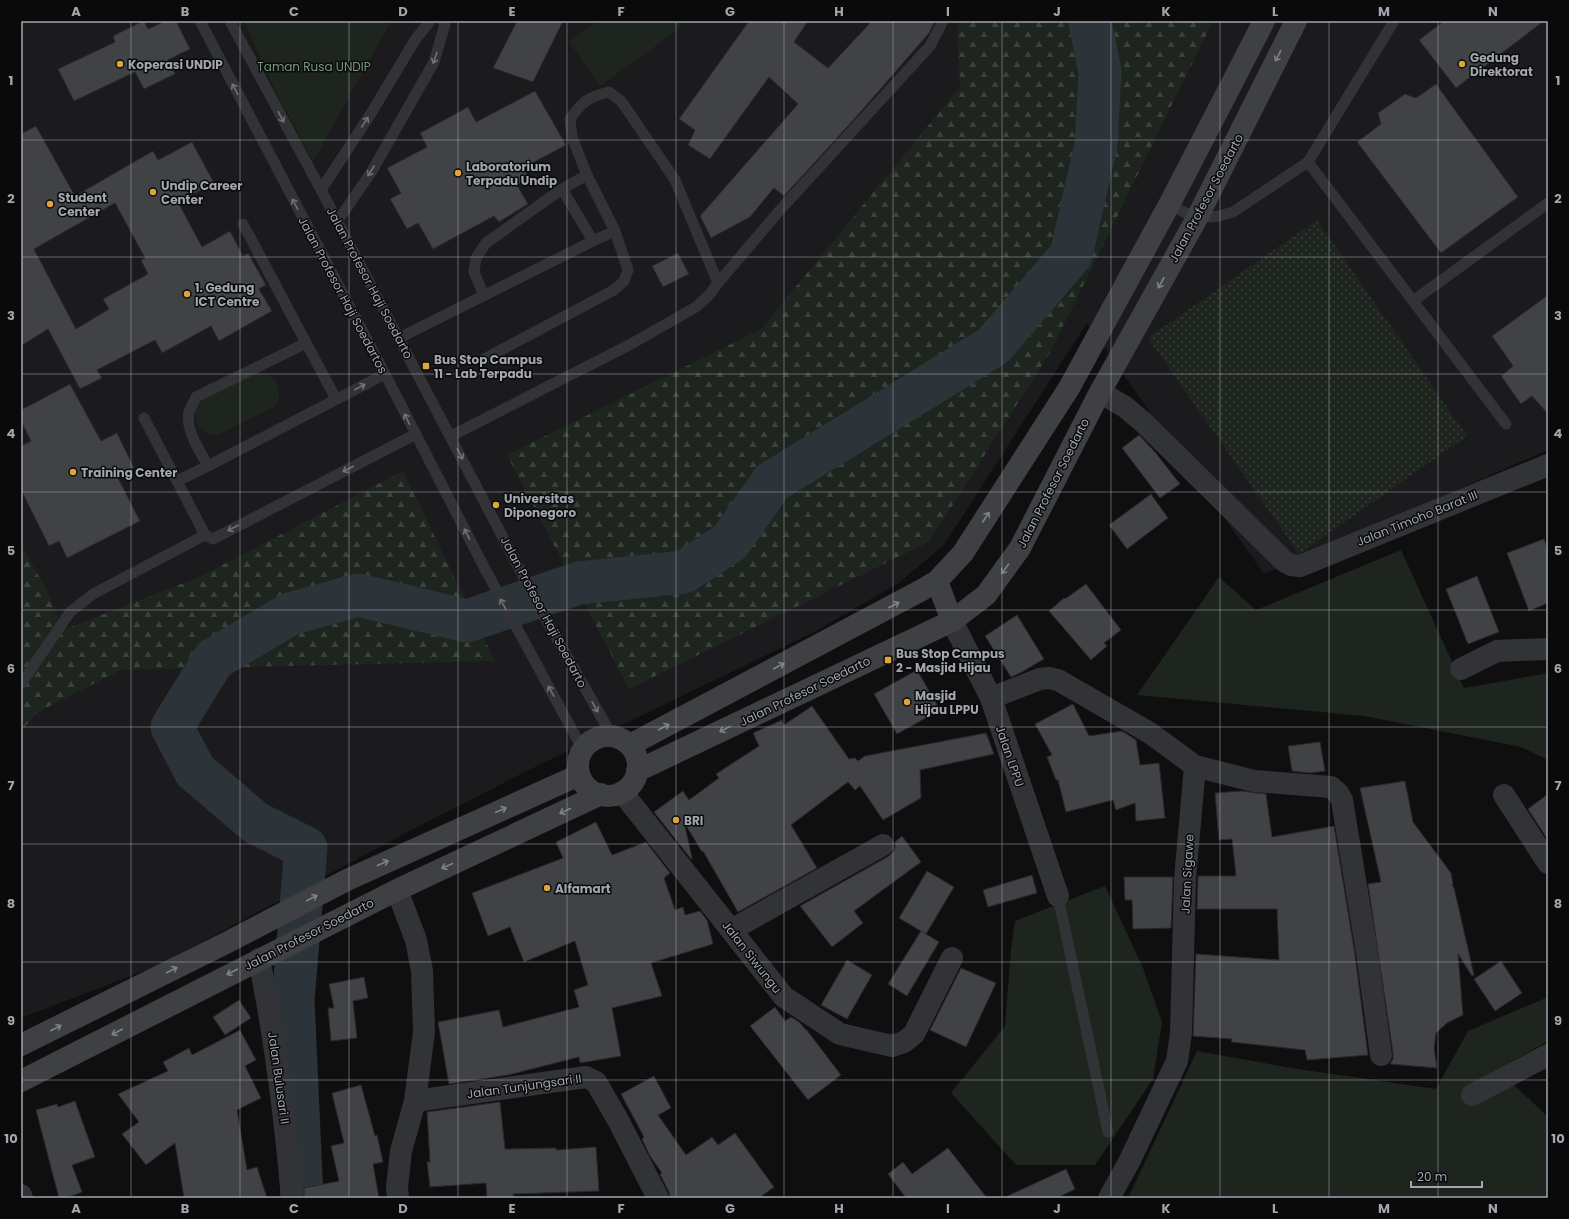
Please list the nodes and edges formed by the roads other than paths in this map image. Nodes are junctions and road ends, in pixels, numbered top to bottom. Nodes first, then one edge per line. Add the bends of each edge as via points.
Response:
1 (200, 21) edge
2 (230, 21) edge
3 (430, 21) edge
4 (443, 21) edge
5 (943, 21) edge
6 (1264, 21) edge
7 (1296, 21) edge
8 (1394, 21) edge
9 (1308, 162) junction
10 (587, 175) junction
11 (562, 189) junction
12 (321, 190) junction
13 (1548, 202) edge
14 (1169, 205) junction
15 (1197, 218) junction
16 (337, 222) junction
17 (243, 224) dead end
18 (615, 231) junction
19 (593, 241) junction
20 (718, 283) junction
21 (484, 296) junction
22 (1413, 301) junction
23 (399, 338) junction
24 (306, 343) junction
25 (484, 359) dead end
26 (385, 374) junction
27 (1100, 392) junction
28 (336, 400) junction
29 (144, 418) dead end
30 (1506, 424) dead end
31 (416, 434) junction
32 (451, 436) junction
33 (208, 466) junction
34 (1547, 470) edge
35 (177, 481) junction
36 (205, 535) junction
37 (938, 581) junction
38 (952, 621) junction
39 (1548, 649) edge
40 (1461, 669) dead end
41 (21, 684) edge
42 (991, 698) junction
43 (621, 741) junction
44 (583, 750) junction
45 (1194, 766) junction
46 (637, 771) junction
47 (579, 775) junction
48 (622, 792) junction
49 (601, 794) junction
50 (1504, 795) dead end
51 (883, 845) dead end
52 (1548, 863) edge
53 (397, 890) junction
54 (1058, 896) joint
55 (731, 930) junction
56 (952, 958) dead end
57 (259, 959) junction
58 (21, 1045) edge
59 (1380, 1055) dead end
60 (1548, 1055) edge
61 (21, 1081) edge
62 (1472, 1095) dead end
63 (415, 1101) junction
64 (1108, 1132) dead end
65 (292, 1198) edge
66 (398, 1198) edge
67 (658, 1198) edge
68 (1109, 1198) edge

26 -> 1 lane, Jalan Profesor Haji Soedartos
2 -> 12 lane, Jalan Profesor Haji Soedarto
12 -> 3 lane via 415,40
4 -> 16 lane via 445,24 434,62 372,171
5 - 20 lane via 930,46 780,210
6 - 14 street
7 -> 15 street, Jalan Profesor Soedarto
8 - 9 lane
9 - 15 lane via 1233,212
9 - 22 lane
10 - 11 lane
10 - 18 lane
10 - 20 lane via 572,137 570,119 581,104 609,92 621,101 674,180
11 - 19 lane
11 - 21 lane via 486,243 476,258 474,272
12 - 16 lane, Jalan Profesor Haji Soedarto
13 - 22 lane
14 - 15 lane
37 -> 14 street via 963,553 1069,388
15 -> 27 street, Jalan Profesor Soedarto
16 - 23 lane, Jalan Profesor Haji Soedarto
17 - 24 lane
18 - 19 lane
18 - 25 lane via 628,270 624,281 614,290
19 - 21 lane
20 - 32 lane via 696,307 631,344
21 - 23 lane
22 - 30 lane
23 - 32 lane, Jalan Profesor Haji Soedarto
24 - 28 lane
24 - 33 lane via 196,397 189,412 189,424
28 -> 26 lane
31 -> 26 lane, Jalan Profesor Haji Soedartos
27 - 34 street, Jalan Timoho Barat III via 1125,407 1142,422 1285,562 1292,565 1300,566
27 -> 38 street, Jalan Profesor Soedarto via 1020,548 986,595
28 - 33 lane
29 - 35 lane
31 -> 36 lane via 213,539
44 -> 31 lane, Jalan Profesor Haji Soedartos via 484,569
32 -> 43 lane, Jalan Profesor Haji Soedarto via 542,612
33 - 35 lane
35 - 36 lane
36 - 41 lane via 94,594 70,612
37 - 38 street
43 -> 37 street via 911,597
38 - 42 street, Jalan LPPU
38 -> 46 street, Jalan Profesor Soedarto
39 - 40 street via 1497,651
42 - 45 street via 1040,679 1058,680 1150,733
42 - 54 street, Jalan LPPU
43 - 44 street via 603,736 595,739
43 - 46 street via 637,758
44 - 47 street via 579,758
45 - 59 street via 1254,781 1331,787 1338,793 1342,800
45 - 68 street, Jalan Sigawe via 1185,879 1181,1033 1177,1061
46 - 48 street via 631,783
47 - 49 street via 585,785
58 -> 47 street via 347,880
48 - 49 street, Jalan Profesor Soedarto
48 - 55 street, Jalan Siwungu
49 -> 53 street, Jalan Profesor Soedarto
50 - 52 street
51 - 55 street
53 - 57 street, Jalan Profesor Soedarto
53 - 63 street via 416,940 422,971 424,1032
54 - 64 lane
55 - 56 street, Jalan Siwungu via 784,997 840,1034 892,1046 904,1042 914,1034
57 -> 61 street, Jalan Profesor Soedarto
57 - 65 street, Jalan Bulusari II via 269,1006 284,1112
60 - 62 street
63 - 66 street via 400,1151
63 - 67 street, Jalan Tunjungsari II via 586,1077 596,1082

